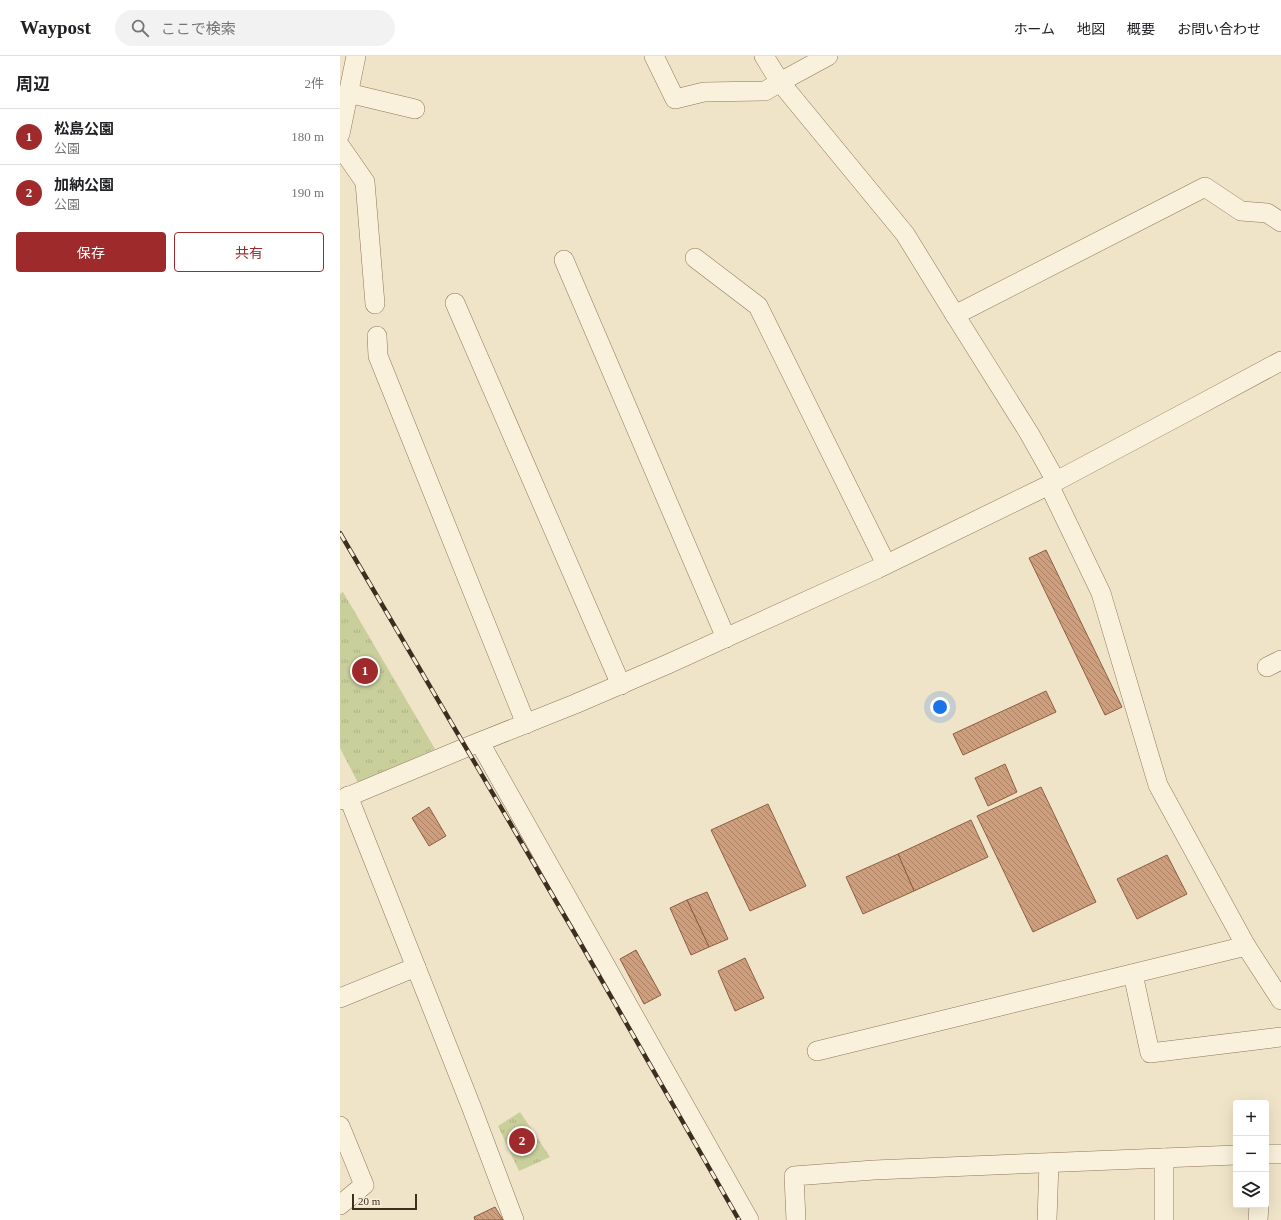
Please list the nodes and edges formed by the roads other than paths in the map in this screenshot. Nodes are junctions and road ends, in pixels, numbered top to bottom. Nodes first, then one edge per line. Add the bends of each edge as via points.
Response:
1 (356, 56) edge
2 (654, 56) edge
3 (764, 56) edge
4 (828, 56) edge
5 (780, 82) junction
6 (348, 93) junction
7 (415, 109) dead end
8 (340, 134) edge
9 (340, 146) edge
10 (1281, 222) edge
11 (695, 258) dead end
12 (564, 260) dead end
13 (455, 303) dead end
14 (374, 304) dead end
15 (955, 315) junction
16 (376, 336) dead end
17 (1281, 361) edge
18 (1052, 483) junction
19 (886, 564) junction
20 (726, 638) junction
21 (621, 685) junction
22 (526, 724) junction
23 (480, 743) junction
24 (344, 798) edge
25 (1246, 946) junction
26 (416, 967) junction
27 (1133, 974) junction
28 (1274, 977) edge
29 (340, 998) edge
30 (1281, 1000) edge
31 (1281, 1037) edge
32 (817, 1051) dead end
33 (340, 1126) edge
34 (1269, 1154) edge
35 (1281, 1154) edge
36 (1233, 1156) edge
37 (1164, 1158) junction
38 (1049, 1163) junction
39 (340, 1206) edge
40 (1259, 1208) edge
41 (514, 1220) edge
42 (749, 1220) edge
43 (796, 1220) edge
44 (1047, 1220) edge
45 (1164, 1220) edge
46 (1258, 1220) edge

1 - 6 street
2 - 5 street via 675,99 704,92 765,91
3 - 5 street
4 - 5 street
5 - 15 street via 906,234
6 - 7 street
6 - 8 street
9 - 14 street via 365,182
10 - 15 street via 1268,213 1241,211 1206,187
11 - 19 street via 758,306
12 - 20 street
13 - 21 street
15 - 18 street via 1029,433
16 - 22 street via 378,356
17 - 18 street
18 - 19 street
18 - 25 street via 1101,593 1158,785
19 - 20 street
20 - 21 street
21 - 22 street
22 - 23 street
23 - 24 street
23 - 42 street
24 - 26 street
25 - 27 street
25 - 28 street
26 - 29 street
26 - 41 street
27 - 31 street via 1150,1053
27 - 32 street
28 - 30 street
33 - 39 street via 364,1185
34 - 35 street
36 - 37 street
37 - 38 street
37 - 45 street
38 - 43 street via 794,1176
38 - 44 street
40 - 46 street

